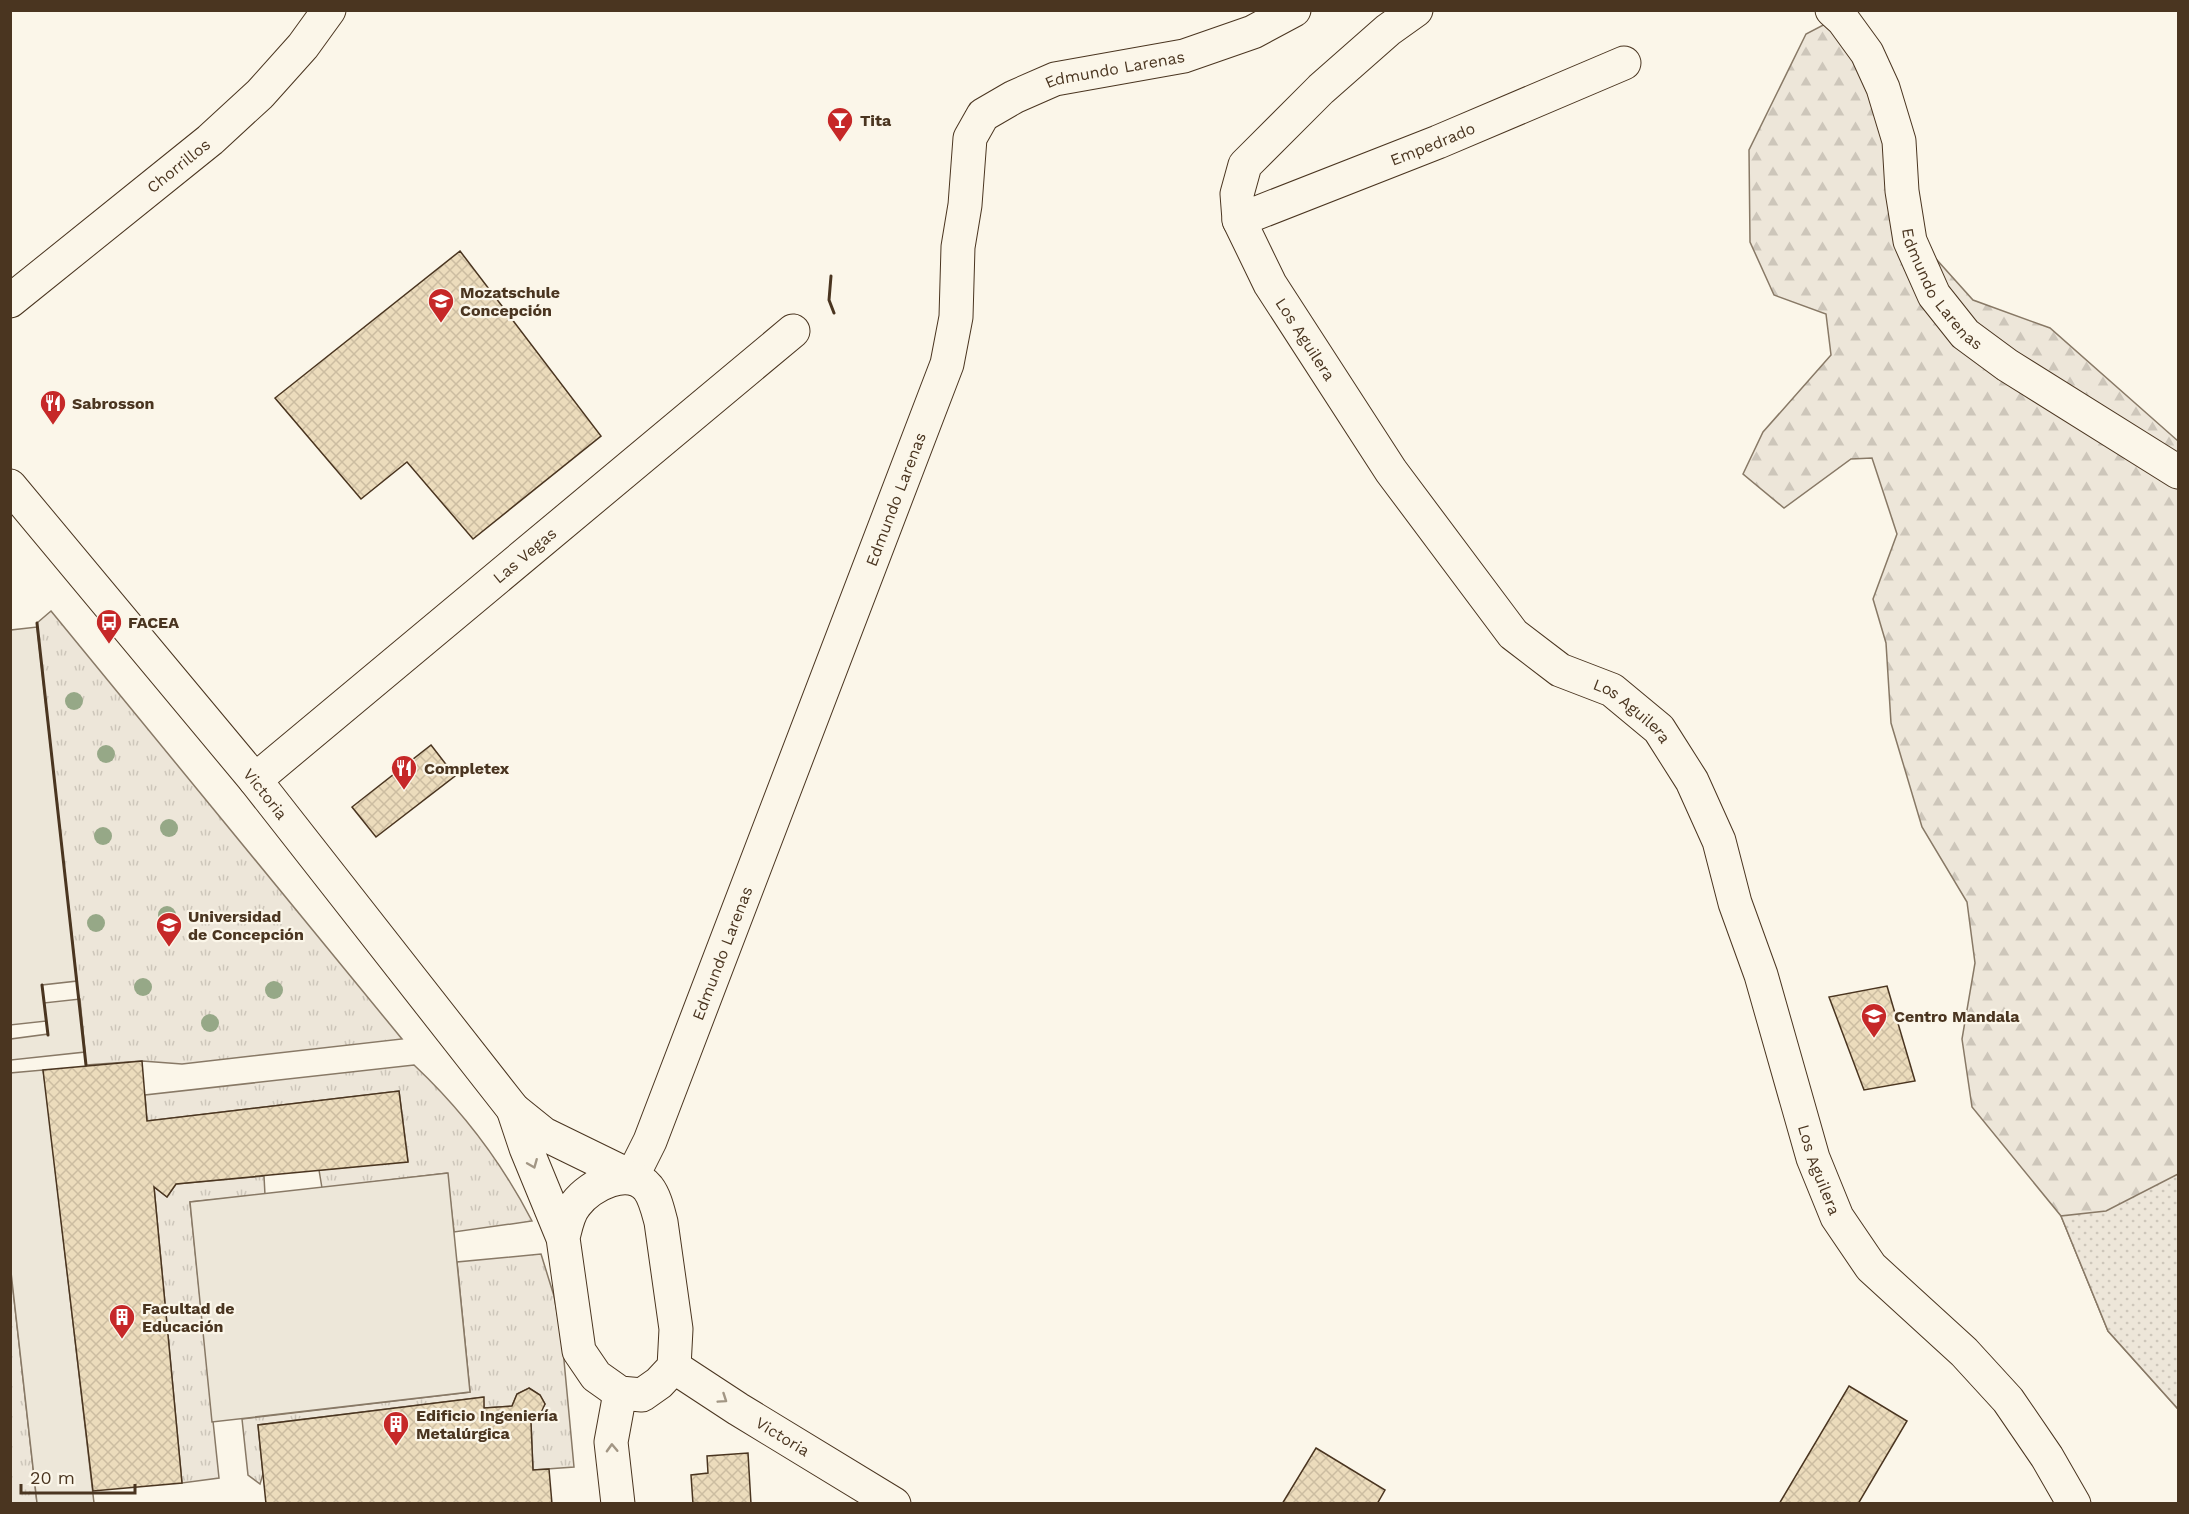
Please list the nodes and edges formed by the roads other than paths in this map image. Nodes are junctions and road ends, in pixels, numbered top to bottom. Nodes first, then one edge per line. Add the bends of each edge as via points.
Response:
1 (328, 10) edge
2 (1294, 10) edge
3 (1416, 10) edge
4 (1832, 10) edge
5 (1624, 63) dead end
6 (1239, 220) junction
7 (10, 301) edge
8 (793, 331) dead end
9 (2178, 472) edge
10 (10, 486) edge
11 (255, 780) junction
12 (513, 1109) junction
13 (632, 1178) junction
14 (563, 1238) junction
15 (674, 1367) junction
16 (620, 1393) junction
17 (618, 1503) edge
18 (894, 1503) edge
19 (2074, 1503) edge

1 - 7 street, Chorrillos via 303,46 260,94 210,141
2 - 13 street, Edmundo Larenas via 1253,32 1184,57 1055,79 983,115 970,138 958,248 956,317 947,364 651,1141
3 - 6 street, Los Aguilera via 1321,89 1245,165 1237,194
4 - 9 street, Edmundo Larenas via 1867,53 1883,88 1899,141 1910,241 1934,295 1965,334 2007,365
5 - 6 street, Empedrado
6 - 19 street, Los Aguilera via 1270,284 1391,471 1513,634 1560,670 1612,690 1659,729 1692,782 1719,841 1814,1158 1837,1217 1871,1267 1964,1352 2008,1400
8 - 11 street, Las Vegas
10 - 11 street, Victoria
11 - 12 street, Victoria
12 - 13 street, Victoria via 544,1134
12 -> 14 street, Victoria
13 - 14 street via 605,1181 587,1191 574,1205
13 - 15 street, Victoria via 648,1187 661,1222 676,1329
14 - 16 street via 579,1351 596,1376
15 - 16 street via 642,1395
15 -> 18 street, Victoria
17 -> 16 street via 611,1442

